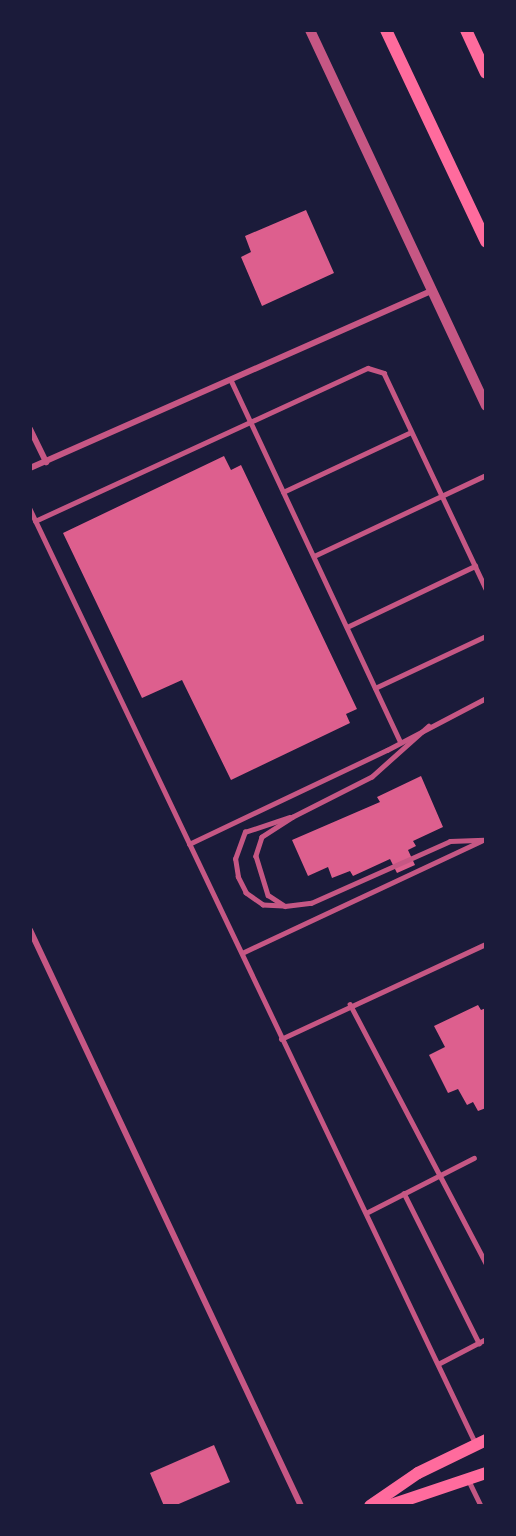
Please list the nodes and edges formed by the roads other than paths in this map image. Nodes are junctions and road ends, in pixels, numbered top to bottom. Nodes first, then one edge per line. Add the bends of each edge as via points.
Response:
1 (310, 30) edge
2 (386, 30) edge
3 (466, 30) edge
4 (486, 73) edge
5 (486, 242) edge
6 (432, 291) junction
7 (231, 380) junction
8 (486, 406) edge
9 (250, 422) junction
10 (30, 429) edge
11 (411, 432) junction
12 (46, 462) junction
13 (30, 468) edge
14 (486, 475) edge
15 (283, 492) junction
16 (441, 496) junction
17 (30, 509) edge
18 (35, 521) junction
19 (314, 556) junction
20 (475, 566) junction
21 (486, 589) edge
22 (347, 627) junction
23 (486, 636) edge
24 (375, 688) junction
25 (486, 698) edge
26 (429, 726) junction
27 (400, 740) junction
28 (293, 817) junction
29 (485, 839) edge
30 (189, 844) junction
31 (285, 906) junction
32 (30, 930) edge
33 (486, 944) edge
34 (242, 953) junction
35 (350, 1004) junction
36 (281, 1039) junction
37 (474, 1158) dead end
38 (440, 1176) junction
39 (405, 1192) junction
40 (366, 1213) junction
41 (486, 1263) edge
42 (486, 1340) edge
43 (479, 1343) junction
44 (438, 1364) junction
45 (481, 1443) edge
46 (486, 1473) edge
47 (469, 1480) junction
48 (301, 1506) edge
49 (370, 1506) edge
50 (388, 1506) edge
51 (481, 1506) edge

1 - 6 street
2 - 5 main road
3 - 4 main road
6 - 7 street
6 - 8 street
7 - 9 lane
7 - 12 street
9 - 11 lane via 368,368 384,372
9 - 15 lane
9 - 18 lane
10 - 12 street
11 - 15 lane
11 - 16 lane
12 - 13 street
14 - 16 lane
15 - 19 lane
16 - 19 lane
16 - 20 lane
17 - 18 lane
18 - 30 lane
19 - 22 lane
20 - 21 lane
20 - 22 lane
22 - 24 lane
23 - 24 lane
24 - 27 lane
25 - 26 lane
26 - 27 lane
26 - 28 lane via 372,777
27 - 30 lane via 387,750
28 - 31 lane via 262,837 256,856 268,895
28 - 31 lane via 245,832 235,859 246,893 262,905
29 - 31 lane via 450,841 311,903
29 - 34 lane
30 - 34 lane
32 - 48 street
33 - 35 lane
34 - 36 lane
35 - 36 lane
35 - 38 lane
36 - 40 lane
37 - 38 lane
38 - 39 lane
38 - 41 lane
39 - 40 lane
39 - 43 lane
40 - 44 lane
42 - 43 lane
43 - 44 lane
44 - 45 lane
45 - 49 main road via 418,1473
46 - 47 main road
47 - 50 main road
47 - 51 lane

